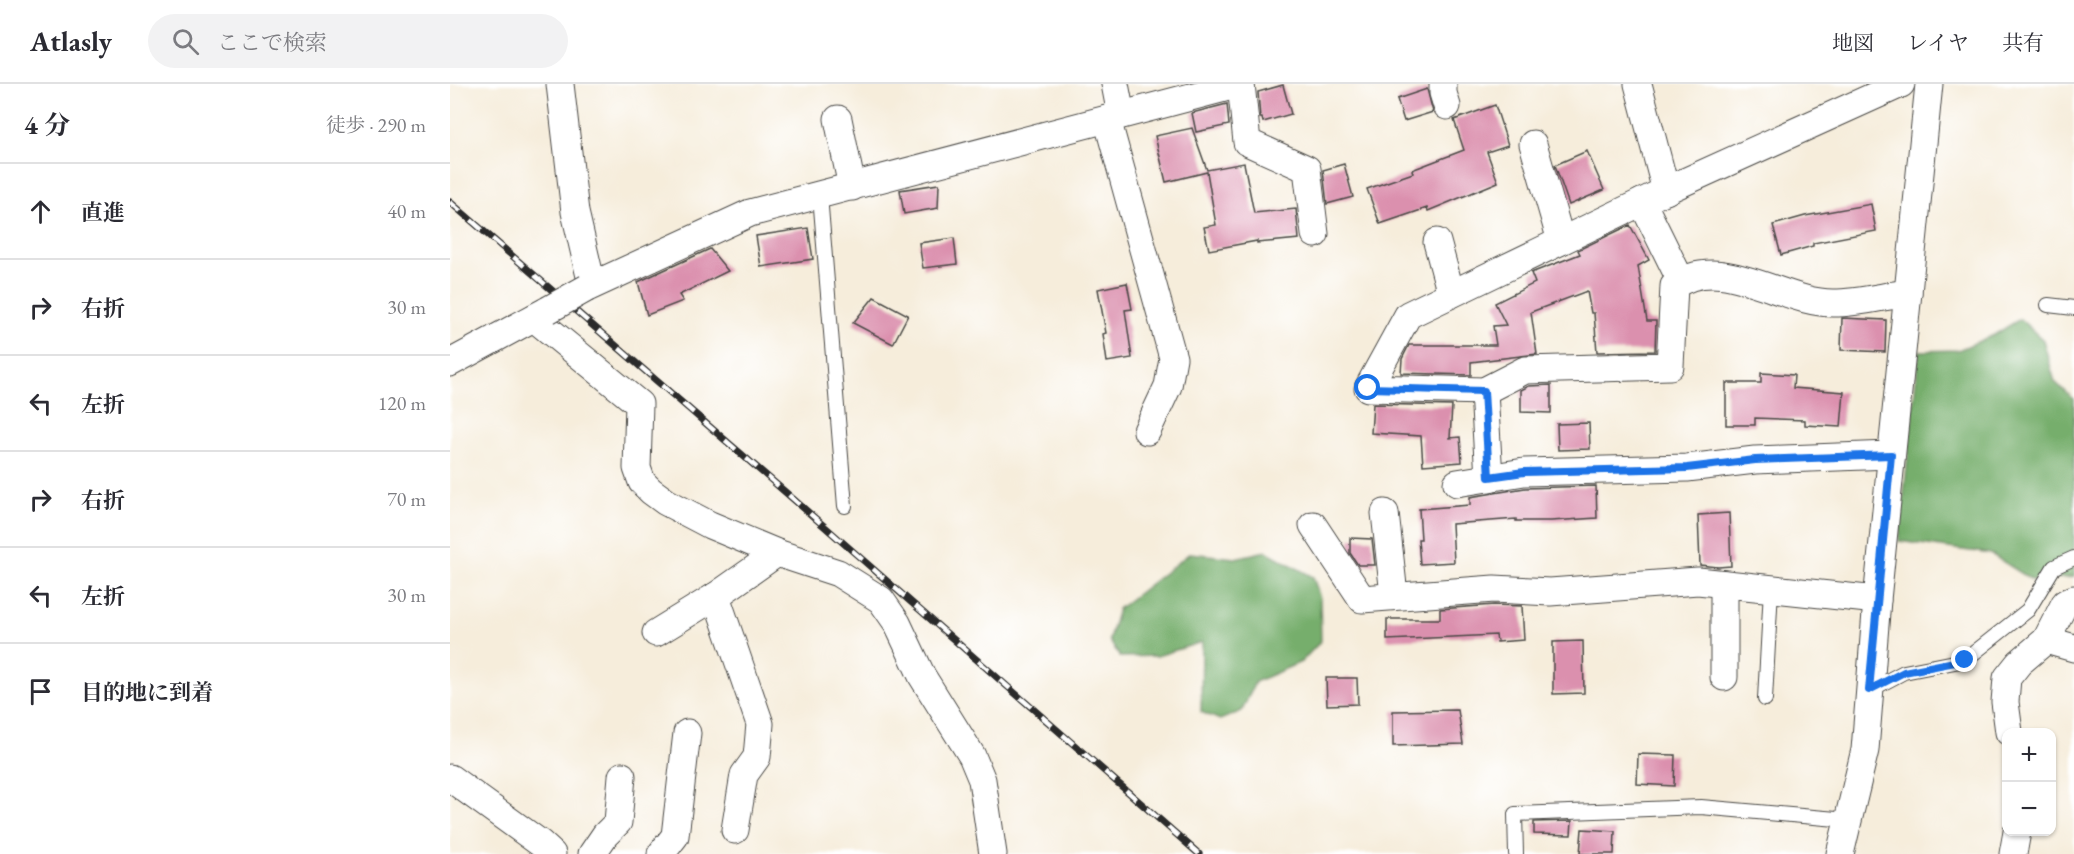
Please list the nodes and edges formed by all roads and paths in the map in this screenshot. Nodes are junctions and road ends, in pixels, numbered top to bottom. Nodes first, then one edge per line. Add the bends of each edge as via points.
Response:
1 (560, 84) edge
2 (1115, 84) edge
3 (1240, 84) edge
4 (1638, 84) edge
5 (1901, 84) edge
6 (1929, 84) edge
7 (1161, 94) edge
8 (1114, 117) junction
9 (838, 119) dead end
10 (1533, 144) dead end
11 (852, 187) junction
12 (820, 195) junction
13 (1654, 196) junction
14 (1315, 234) dead end
15 (1561, 241) junction
16 (1437, 242) dead end
17 (1681, 280) junction
18 (590, 286) junction
19 (1908, 293) junction
20 (1451, 294) junction
21 (2048, 305) dead end
22 (2074, 308) edge
23 (541, 314) junction
24 (450, 363) edge
25 (1484, 391) junction
26 (1147, 431) dead end
27 (1891, 455) junction
28 (1489, 477) junction
29 (1457, 483) dead end
30 (845, 506) dead end
31 (1385, 513) dead end
32 (1313, 525) dead end
33 (777, 553) junction
34 (2074, 558) edge
35 (1725, 584) junction
36 (1771, 589) junction
37 (1394, 595) junction
38 (716, 596) junction
39 (2074, 599) edge
40 (1877, 600) junction
41 (656, 633) dead end
42 (2046, 640) junction
43 (2074, 648) edge
44 (1724, 677) dead end
45 (1869, 690) junction
46 (1765, 699) dead end
47 (2008, 728) edge
48 (687, 733) dead end
49 (622, 776) dead end
50 (450, 778) edge
51 (1848, 820) junction
52 (735, 830) dead end
53 (2016, 836) edge
54 (552, 854) edge
55 (592, 854) edge
56 (661, 854) edge
57 (993, 854) edge
58 (1516, 854) edge
59 (1840, 854) edge
60 (2013, 854) edge

1 - 18 street via 575,212
2 - 8 street
3 - 7 street
3 - 14 street via 1247,142 1310,162 1307,169
4 - 13 street
5 - 13 street
6 - 19 street
7 - 8 street
8 - 11 street
8 - 26 street via 1173,358 1168,386
9 - 11 street
10 - 15 street
11 - 12 street
12 - 18 street via 750,213
12 - 30 lane
13 - 15 street
13 - 17 street
15 - 20 street
16 - 20 street
17 - 19 street via 1703,274 1730,274 1800,298 1834,303
17 - 25 street via 1674,286 1670,366 1525,370
18 - 23 street, bridge
19 - 27 street
20 - 25 street via 1408,315 1368,388
21 - 22 lane
23 - 24 street
23 - 33 street via 639,404 637,468 642,482 666,502
25 - 28 street
27 - 28 street via 1755,460 1687,468 1524,472
27 - 40 street
28 - 29 street
31 - 37 street
32 - 37 street via 1362,599
33 - 38 street
33 - 57 street via 838,573 881,600 972,756 982,780
34 - 45 lane via 2054,567 2028,610 1965,660 1904,672
35 - 36 street
35 - 37 street via 1698,581 1550,592 1494,589
35 - 44 street
36 - 40 street
36 - 46 lane
38 - 41 street
38 - 52 street via 760,724 757,757 744,775
39 - 42 street via 2065,603
40 - 45 street
42 - 43 street
42 - 47 street via 2007,678
45 - 51 street via 1865,750
48 - 56 street via 675,836
49 - 55 street via 618,822
50 - 54 street
51 - 58 lane via 1701,807 1515,814
51 - 59 street
53 - 60 street

